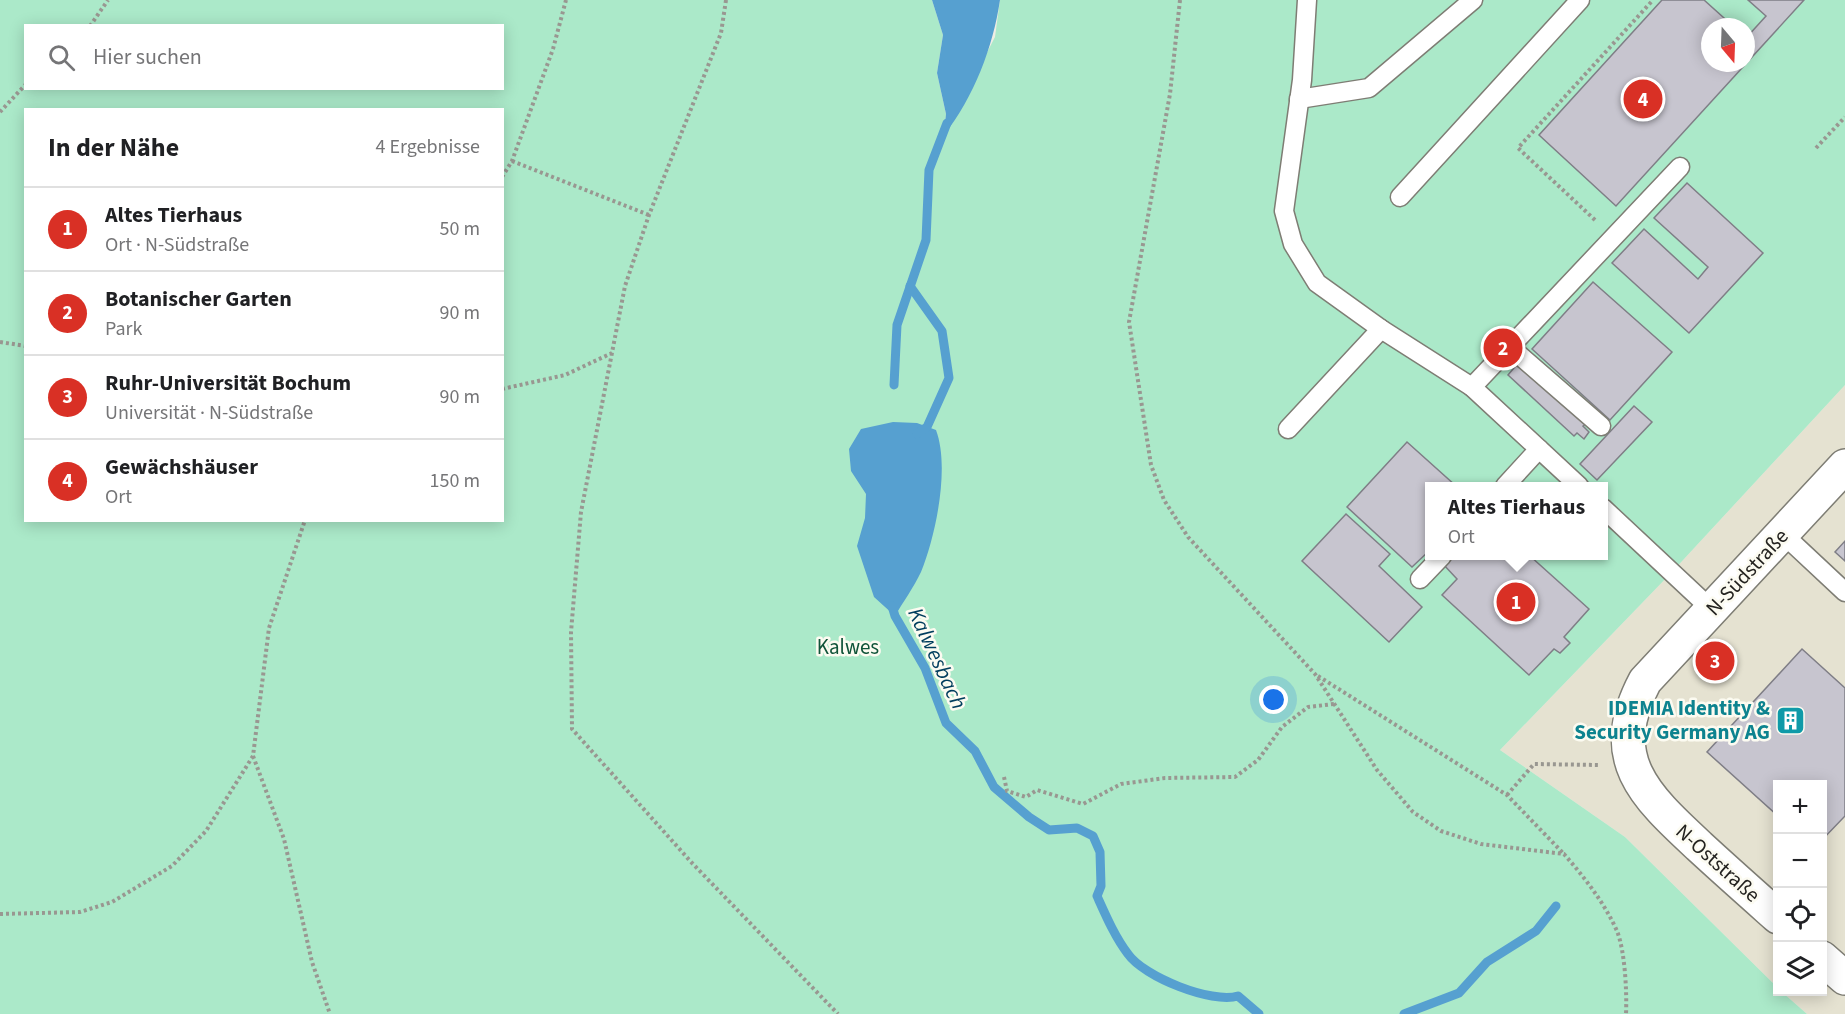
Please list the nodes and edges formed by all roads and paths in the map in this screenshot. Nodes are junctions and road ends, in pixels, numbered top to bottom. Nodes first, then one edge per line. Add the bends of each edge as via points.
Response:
1 (108, 0) edge
2 (566, 0) edge
3 (726, 0) edge
4 (1180, 0) edge
5 (1307, 0) edge
6 (1473, 0) edge
7 (1580, 0) edge
8 (1653, 0) edge
9 (91, 24) edge
10 (24, 86) edge
11 (1299, 99) junction
12 (0, 112) edge
13 (1845, 117) edge
14 (1816, 148) dead end
15 (512, 161) junction
16 (1680, 167) dead end
17 (504, 174) edge
18 (1400, 197) dead end
19 (649, 215) junction
20 (1614, 237) junction
21 (1381, 330) junction
22 (0, 342) edge
23 (24, 346) edge
24 (1510, 347) junction
25 (612, 352) junction
26 (1472, 387) junction
27 (504, 389) edge
28 (1601, 426) dead end
29 (1288, 429) dead end
30 (1539, 450) junction
31 (1845, 466) edge
32 (1509, 482) edge
33 (1575, 482) edge
34 (1608, 513) edge
35 (304, 522) edge
36 (1783, 534) junction
37 (1437, 560) edge
38 (1420, 579) dead end
39 (1845, 592) edge
40 (1711, 609) junction
41 (1315, 674) junction
42 (1334, 704) junction
43 (253, 756) junction
44 (1630, 757) junction
45 (1004, 777) dead end
46 (1507, 795) junction
47 (1658, 808) joint
48 (1564, 854) junction
49 (1773, 912) edge
50 (0, 914) edge
51 (1827, 962) edge
52 (1845, 978) edge
53 (330, 1014) edge
54 (838, 1014) edge
55 (1626, 1014) edge

1 - 9 path
2 - 15 path via 553,49
3 - 19 path via 721,33
4 - 41 path via 1170,94 1129,322 1151,465 1164,500 1188,537
5 - 11 lane
6 - 11 lane via 1369,88
7 - 18 lane
8 - 20 path via 1518,148
10 - 12 path
11 - 21 lane via 1284,211 1293,244 1317,283
13 - 14 path
15 - 17 path
15 - 19 path
16 - 20 lane
19 - 25 path via 625,286
20 - 24 lane
21 - 26 lane
21 - 29 lane
22 - 23 path
24 - 26 lane
24 - 28 lane
25 - 27 path via 565,375
25 - 54 path via 580,512 571,632 572,729 692,863
26 - 30 lane
30 - 32 lane
30 - 33 lane
31 - 36 street, N-Südstraße
34 - 40 lane
35 - 43 path via 269,628
36 - 39 lane
36 - 40 street, N-Südstraße
37 - 38 lane
40 - 44 street, N-Südstraße via 1645,681 1632,706 1628,728
41 - 42 path
41 - 46 path
42 - 45 path via 1308,708 1299,714 1282,727 1257,760 1235,777 1165,778 1121,784 1083,804 1037,790 1026,797 1006,791
42 - 48 path via 1377,771 1413,812 1442,831 1481,844
43 - 50 path via 206,831 172,866 111,902 80,912
43 - 53 path via 284,839 312,962
44 - 46 path via 1593,767 1534,764
44 - 47 street, N-Südstraße via 1647,795
46 - 48 path
47 - 49 street, N-Oststraße
48 - 55 path via 1587,881 1617,932 1627,994
51 - 52 street

